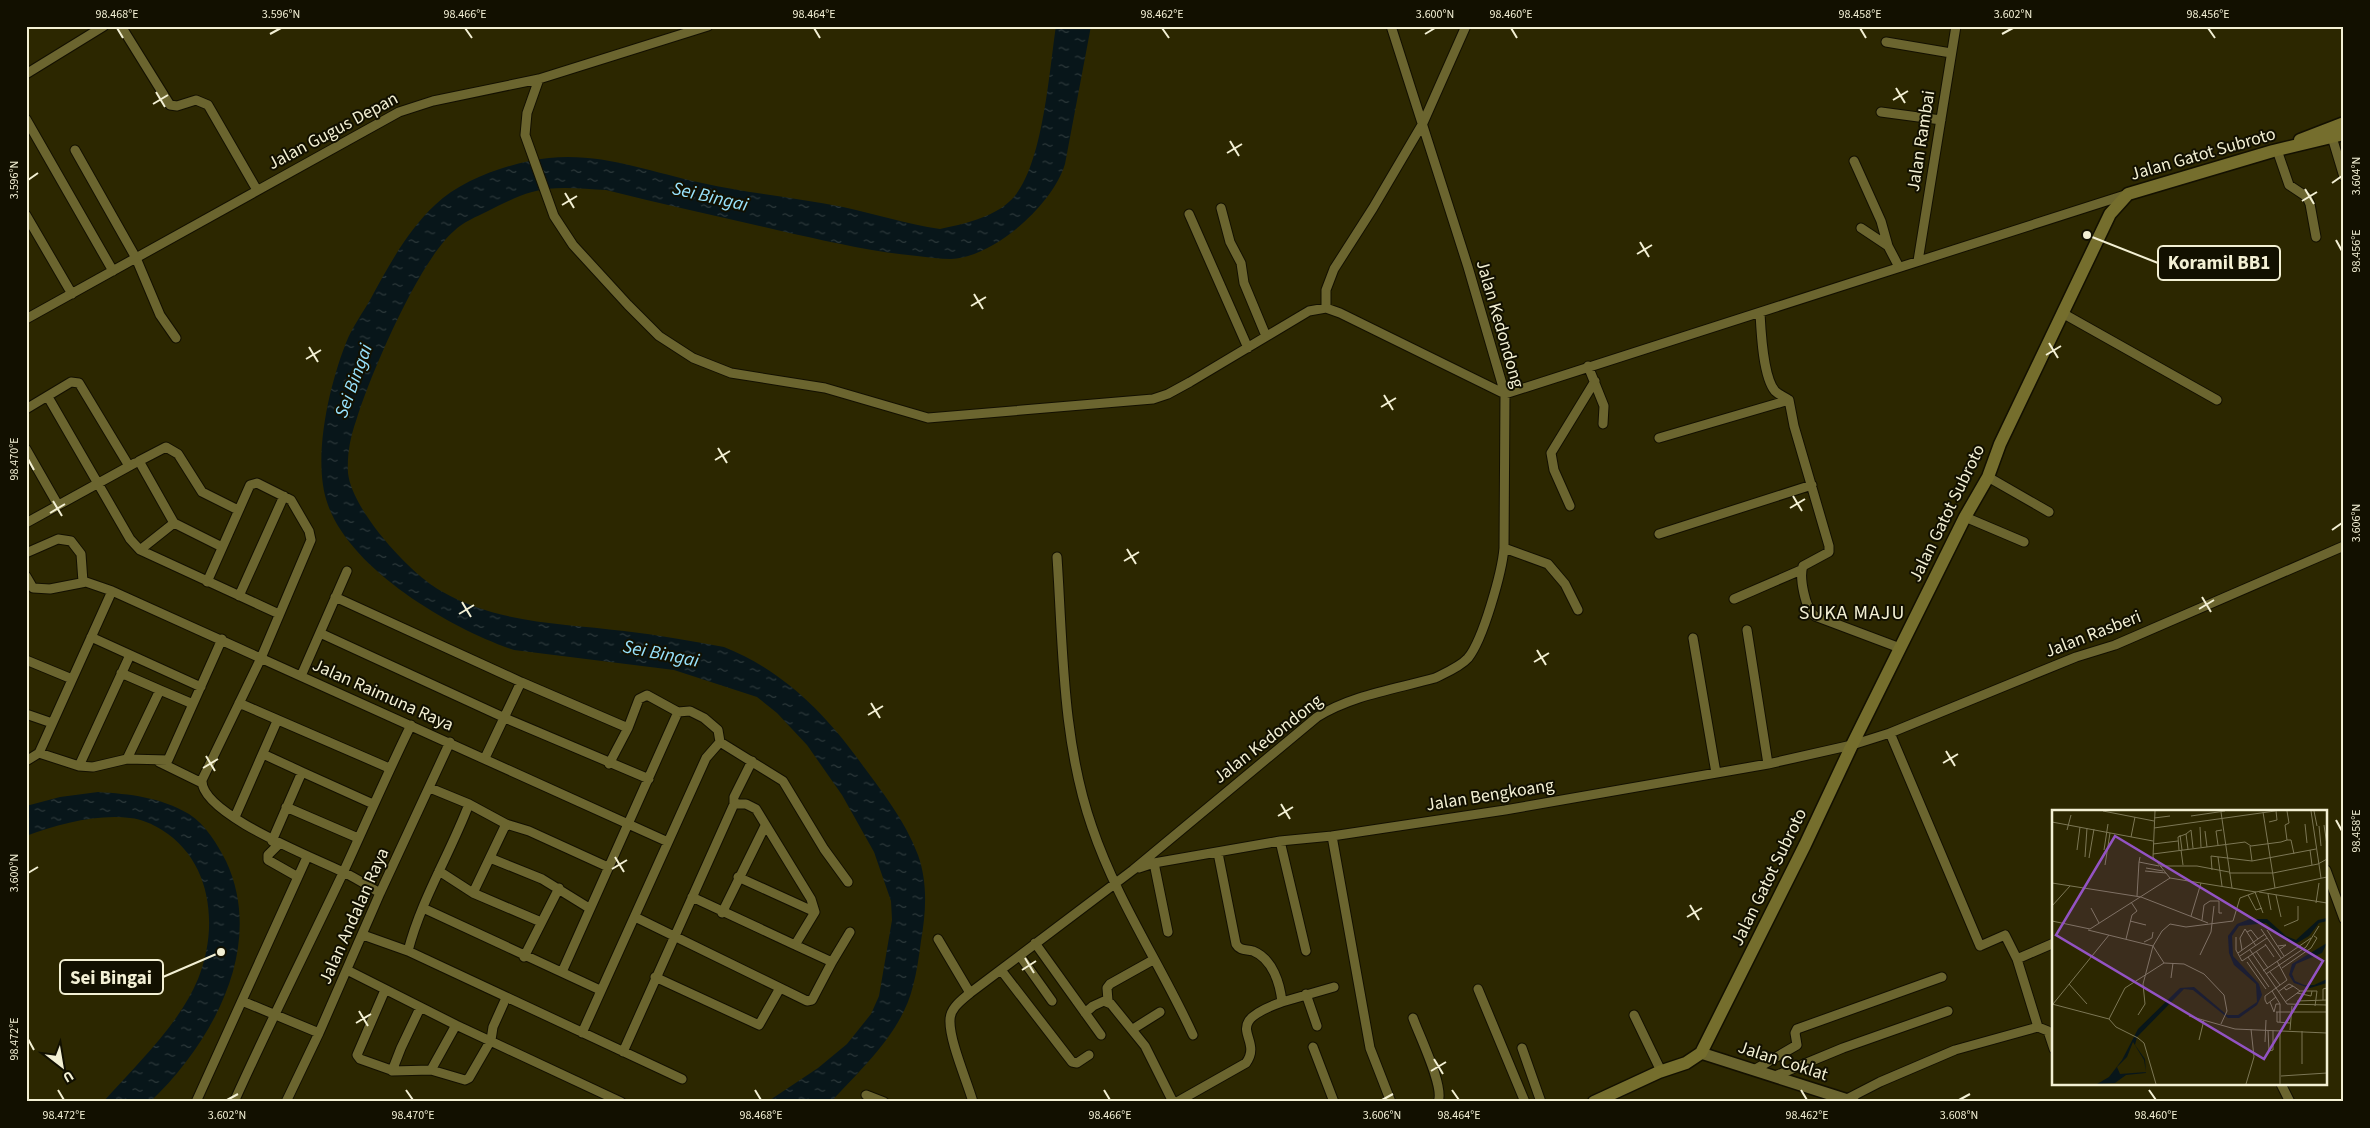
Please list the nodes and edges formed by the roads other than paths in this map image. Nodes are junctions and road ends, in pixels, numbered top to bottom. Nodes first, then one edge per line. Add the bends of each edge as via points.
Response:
1 (104, 26) edge
2 (121, 26) edge
3 (708, 26) edge
4 (1391, 26) edge
5 (1466, 26) edge
6 (1956, 26) edge
7 (698, 28) edge
8 (1886, 42) dead end
9 (1952, 53) junction
10 (26, 74) edge
11 (539, 79) junction
12 (1881, 112) dead end
13 (26, 118) edge
14 (1941, 120) junction
15 (1423, 123) junction
16 (2344, 123) edge
17 (2338, 136) edge
18 (2280, 149) junction
19 (75, 150) dead end
20 (1854, 161) dead end
21 (2344, 177) edge
22 (257, 190) junction
23 (2128, 194) junction
24 (1220, 208) dead end
25 (1189, 214) dead end
26 (26, 215) edge
27 (1861, 228) dead end
28 (2316, 238) dead end
29 (1888, 246) junction
30 (136, 258) junction
31 (1918, 261) junction
32 (1900, 267) junction
33 (113, 271) junction
34 (72, 294) junction
35 (1326, 308) junction
36 (1760, 313) junction
37 (2064, 314) junction
38 (26, 319) edge
39 (1266, 336) junction
40 (176, 338) dead end
41 (1248, 348) junction
42 (1588, 366) junction
43 (1595, 381) junction
44 (1505, 394) junction
45 (48, 396) junction
46 (1789, 400) junction
47 (2217, 400) dead end
48 (26, 408) edge
49 (1603, 424) dead end
50 (1659, 438) dead end
51 (26, 449) edge
52 (139, 461) junction
53 (129, 466) junction
54 (1988, 477) junction
55 (98, 483) junction
56 (1812, 485) junction
57 (284, 496) junction
58 (58, 505) junction
59 (1570, 506) dead end
60 (238, 510) junction
61 (2049, 512) dead end
62 (1965, 517) junction
63 (26, 523) edge
64 (174, 523) junction
65 (1659, 534) dead end
66 (2024, 542) dead end
67 (2344, 546) edge
68 (222, 547) junction
69 (1504, 548) junction
70 (140, 550) junction
71 (26, 553) edge
72 (1057, 557) dead end
73 (1801, 570) junction
74 (347, 571) dead end
75 (26, 576) edge
76 (83, 582) junction
77 (207, 582) junction
78 (30, 591) edge
79 (112, 591) junction
80 (239, 596) junction
81 (335, 597) junction
82 (1734, 599) dead end
83 (1578, 610) dead end
84 (279, 614) junction
85 (1747, 630) dead end
86 (320, 633) junction
87 (91, 637) junction
88 (1693, 638) dead end
89 (222, 639) junction
90 (1900, 648) junction
91 (130, 655) junction
92 (261, 658) junction
93 (26, 660) edge
94 (121, 673) junction
95 (301, 676) junction
96 (72, 679) junction
97 (521, 682) junction
98 (200, 687) junction
99 (160, 690) junction
100 (239, 703) junction
101 (193, 704) junction
102 (678, 712) junction
103 (26, 714) edge
104 (504, 718) junction
105 (278, 721) junction
106 (52, 723) junction
107 (411, 725) junction
108 (628, 728) junction
109 (1890, 733) junction
110 (450, 742) junction
111 (720, 742) junction
112 (1852, 745) junction
113 (39, 753) junction
114 (263, 754) junction
115 (485, 758) junction
116 (127, 759) junction
117 (154, 760) junction
118 (26, 761) edge
119 (752, 761) junction
120 (609, 764) junction
121 (1768, 764) junction
122 (79, 766) junction
123 (389, 768) junction
124 (302, 772) junction
125 (1716, 773) junction
126 (649, 779) junction
127 (202, 783) junction
128 (430, 788) junction
129 (372, 804) junction
130 (469, 804) junction
131 (734, 804) junction
132 (286, 807) junction
133 (235, 817) junction
134 (506, 824) junction
135 (629, 824) junction
136 (765, 826) junction
137 (1332, 836) junction
138 (358, 838) junction
139 (1280, 841) junction
140 (275, 842) junction
141 (668, 842) junction
142 (1218, 853) junction
143 (307, 857) junction
144 (490, 858) junction
145 (1154, 863) junction
146 (608, 867) junction
147 (1133, 870) junction
148 (439, 871) junction
149 (343, 872) junction
150 (2328, 875) edge
151 (298, 877) junction
152 (738, 877) junction
153 (848, 882) dead end
154 (1115, 884) junction
155 (559, 888) junction
156 (380, 893) junction
157 (473, 893) junction
158 (692, 897) junction
159 (423, 908) junction
160 (589, 908) junction
161 (815, 912) junction
162 (722, 913) junction
163 (635, 917) junction
164 (2344, 919) edge
165 (541, 922) junction
166 (850, 932) dead end
167 (1168, 932) dead end
168 (363, 935) junction
169 (674, 935) junction
170 (938, 939) dead end
171 (1035, 943) junction
172 (2052, 944) edge
173 (795, 945) junction
174 (1306, 951) dead end
175 (408, 952) junction
176 (1020, 956) junction
177 (524, 957) junction
178 (2017, 959) junction
179 (1153, 960) junction
180 (832, 962) junction
181 (347, 970) junction
182 (1001, 970) junction
183 (562, 972) junction
184 (656, 977) junction
185 (1942, 977) dead end
186 (1334, 987) dead end
187 (780, 988) junction
188 (1478, 989) dead end
189 (386, 990) junction
190 (600, 990) junction
191 (970, 993) junction
192 (1306, 994) junction
193 (506, 998) junction
194 (1052, 1000) dead end
195 (242, 1001) junction
196 (1108, 1002) junction
197 (1282, 1002) junction
198 (420, 1008) junction
199 (1948, 1011) dead end
200 (1160, 1012) dead end
201 (274, 1013) junction
202 (1085, 1013) junction
203 (1634, 1015) dead end
204 (1413, 1018) dead end
205 (456, 1025) junction
206 (1317, 1026) dead end
207 (2038, 1027) junction
208 (1133, 1030) junction
209 (320, 1033) junction
210 (582, 1033) junction
211 (1101, 1035) dead end
212 (1193, 1035) dead end
213 (491, 1040) junction
214 (2052, 1043) edge
215 (1313, 1047) dead end
216 (1522, 1048) dead end
217 (622, 1052) junction
218 (1701, 1053) junction
219 (1089, 1055) dead end
220 (391, 1070) junction
221 (431, 1070) junction
222 (1754, 1070) junction
223 (1661, 1071) junction
224 (1775, 1076) junction
225 (682, 1079) dead end
226 (2282, 1086) edge
227 (866, 1095) dead end
228 (1846, 1100) edge
229 (196, 1102) edge
230 (234, 1102) edge
231 (286, 1102) edge
232 (620, 1102) edge
233 (884, 1102) edge
234 (974, 1102) edge
235 (1175, 1102) edge
236 (1334, 1102) edge
237 (1391, 1102) edge
238 (1438, 1102) edge
239 (1525, 1102) edge
240 (1542, 1102) edge
241 (1594, 1102) edge
242 (2290, 1102) edge

1 - 10 street
2 - 22 street via 170,105 196,100 208,106
3 - 7 street, Jalan Gugus Depan
4 - 15 street, Jalan Kedondong
5 - 15 street
6 - 9 street, Jalan Rambai
7 - 11 street, Jalan Gugus Depan
8 - 9 street
9 - 14 street, Jalan Rambai
11 - 22 street, Jalan Gugus Depan via 415,105
11 - 41 street via 527,113 526,145 554,216 573,245 659,336 710,366 731,373 825,388 928,418 1154,399
12 - 14 street
13 - 33 street
14 - 31 street, Jalan Rambai
15 - 35 street via 1334,269 1326,290
15 - 44 street, Jalan Kedondong
16 - 18 main road
17 - 18 main road, Jalan Gatot Subroto
17 - 21 street
18 - 23 main road, Jalan Gatot Subroto
18 - 28 street via 2289,185 2303,193 2310,204
19 - 30 street
20 - 29 street via 1881,221
22 - 30 street, Jalan Gugus Depan
23 - 31 street
23 - 37 main road, Jalan Gatot Subroto via 2103,227
24 - 39 street via 1230,242 1241,263 1244,283
25 - 41 street
26 - 34 street
27 - 29 street
29 - 32 street
30 - 33 street, Jalan Gugus Depan
30 - 40 street via 160,315
31 - 32 street
32 - 36 street
33 - 34 street, Jalan Gugus Depan
34 - 38 street, Jalan Gugus Depan
35 - 39 street via 1309,311
35 - 44 street via 1400,340
36 - 42 street
36 - 46 street via 1771,384 1776,392
37 - 47 street
37 - 54 main road, Jalan Gatot Subroto via 2000,444
39 - 41 street
42 - 43 street
42 - 44 street
43 - 49 street via 1604,406
43 - 59 street via 1552,453 1554,470
44 - 69 street, Jalan Kedondong
45 - 48 street
45 - 53 street via 71,382 80,383
45 - 55 street
46 - 50 street
46 - 56 street
51 - 58 street
52 - 53 street
52 - 60 street via 156,451 171,448 202,492
52 - 64 street
53 - 55 street
54 - 61 street
54 - 62 main road, Jalan Gatot Subroto
55 - 58 street
55 - 70 street via 130,539
56 - 65 street
56 - 73 street via 1829,552
57 - 60 street via 253,483
57 - 80 street
57 - 84 street via 294,505 311,540
58 - 63 street
60 - 68 street
62 - 66 street
62 - 90 main road, Jalan Gatot Subroto
64 - 68 street
64 - 70 street
67 - 109 street, Jalan Rasberi via 2115,645 2076,657
68 - 77 street
69 - 83 street via 1548,564 1565,584
69 - 147 street, Jalan Kedondong via 1503,563 1480,633 1468,658 1435,678 1354,700 1317,717
70 - 77 street
71 - 76 street via 58,539 72,541 81,554
72 - 154 street via 1076,774 1092,828
73 - 82 street
73 - 90 street via 1807,607 1812,615
74 - 81 street
75 - 78 street
76 - 78 street
76 - 79 street, Jalan Raimuna Raya
77 - 80 street
79 - 87 street
79 - 89 street, Jalan Raimuna Raya
80 - 84 street
81 - 86 street
81 - 97 street
84 - 92 street
85 - 121 street
86 - 95 street
86 - 104 street
87 - 91 street
87 - 96 street
88 - 125 street
89 - 92 street, Jalan Raimuna Raya
89 - 98 street
90 - 112 main road, Jalan Gatot Subroto
91 - 94 street
91 - 98 street
92 - 95 street, Jalan Raimuna Raya
92 - 100 street
93 - 96 street
94 - 99 street
94 - 122 street
95 - 107 street, Jalan Raimuna Raya
96 - 106 street
97 - 104 street
97 - 108 street
98 - 101 street
99 - 101 street
99 - 116 street
100 - 105 street
100 - 127 street
101 - 117 street via 168,760
102 - 108 street via 648,695 643,696 637,702
102 - 111 street via 690,711 711,722 718,730
102 - 126 street
103 - 106 street
104 - 115 street
104 - 120 street
105 - 114 street
105 - 123 street
106 - 113 street
107 - 110 street, Jalan Raimuna Raya
107 - 123 street
108 - 120 street
109 - 112 street, Jalan Rasberi
109 - 178 street via 1980,946 2005,935
110 - 115 street, Jalan Raimuna Raya
110 - 128 street, Jalan Andalan Raya
111 - 119 street
111 - 141 street via 706,758
112 - 121 street, Jalan Bengkoang
112 - 218 main road, Jalan Gatot Subroto
113 - 118 street
113 - 122 street
114 - 124 street
114 - 133 street
115 - 135 street, Jalan Raimuna Raya
116 - 117 street
116 - 122 street via 93,767
117 - 127 street
119 - 131 street via 734,797
119 - 153 street via 783,781
120 - 126 street
121 - 125 street, Jalan Bengkoang
123 - 129 street
124 - 129 street
124 - 132 street
125 - 137 street, Jalan Bengkoang
126 - 135 street
127 - 133 street via 205,792
128 - 130 street
128 - 156 street, Jalan Andalan Raya
129 - 138 street
130 - 134 street
130 - 148 street
131 - 136 street via 746,804 756,809
131 - 158 street
132 - 138 street
132 - 140 street
133 - 140 street
134 - 144 street
134 - 146 street via 530,831
135 - 141 street, Jalan Raimuna Raya
135 - 146 street
136 - 152 street
136 - 161 street via 807,892
137 - 139 street, Jalan Bengkoang
137 - 237 street via 1370,1048
138 - 149 street
139 - 142 street, Jalan Bengkoang
139 - 174 street
140 - 143 street
140 - 151 street via 268,860
141 - 163 street
142 - 145 street, Jalan Bengkoang
142 - 197 street via 1236,944 1240,949 1257,954 1275,973
143 - 149 street
143 - 151 street
144 - 155 street
144 - 157 street
145 - 147 street, Jalan Bengkoang
145 - 167 street
146 - 160 street
147 - 154 street, Jalan Kedondong
148 - 157 street
148 - 159 street
149 - 156 street
149 - 201 street
150 - 164 street
151 - 195 street
152 - 161 street
152 - 162 street
154 - 171 street, Jalan Kedondong
154 - 179 street
155 - 160 street
155 - 165 street
156 - 168 street, Jalan Andalan Raya
157 - 165 street
158 - 162 street
158 - 169 street
159 - 175 street
159 - 177 street
160 - 183 street
161 - 173 street
162 - 173 street
163 - 169 street
163 - 190 street
165 - 177 street
166 - 180 street
168 - 175 street
168 - 181 street, Jalan Andalan Raya
169 - 184 street
169 - 187 street
170 - 191 street
171 - 176 street, Jalan Kedondong
171 - 202 street
172 - 178 street
173 - 180 street
175 - 193 street
176 - 182 street, Jalan Kedondong
176 - 194 street
177 - 183 street
178 - 207 street
179 - 196 street via 1110,984 1106,988
179 - 212 street via 1178,1001
180 - 187 street via 810,1001
181 - 189 street
181 - 209 street, Jalan Andalan Raya
182 - 191 street, Jalan Kedondong
182 - 219 street via 1072,1062 1078,1063
183 - 190 street
184 - 187 street via 759,1025
184 - 217 street
185 - 222 street via 1797,1029 1797,1045
186 - 192 street
188 - 239 street
189 - 198 street
189 - 220 street via 357,1053 360,1059
190 - 210 street
191 - 234 street, Jalan Kedondong via 955,1006 950,1019 952,1036
192 - 197 street
192 - 206 street
193 - 210 street
193 - 213 street
195 - 201 street
195 - 229 street
196 - 202 street via 1093,1006
196 - 208 street
197 - 235 street via 1249,1018 1250,1051 1246,1063
198 - 205 street
198 - 220 street
199 - 224 street
200 - 208 street
201 - 209 street
201 - 230 street
202 - 211 street
203 - 223 street
204 - 238 street via 1437,1082
205 - 213 street
205 - 221 street
207 - 214 street via 2048,1031
207 - 228 street via 1955,1050
208 - 235 street
209 - 231 street, Jalan Andalan Raya
210 - 217 street
213 - 221 street via 469,1078 465,1080
213 - 232 street
215 - 236 street
216 - 240 street
217 - 225 street
218 - 222 street, Jalan Coklat
218 - 223 main road via 1686,1063
220 - 221 street
222 - 224 street, Jalan Coklat
223 - 241 main road
224 - 228 street, Jalan Coklat
226 - 242 street
227 - 233 street

